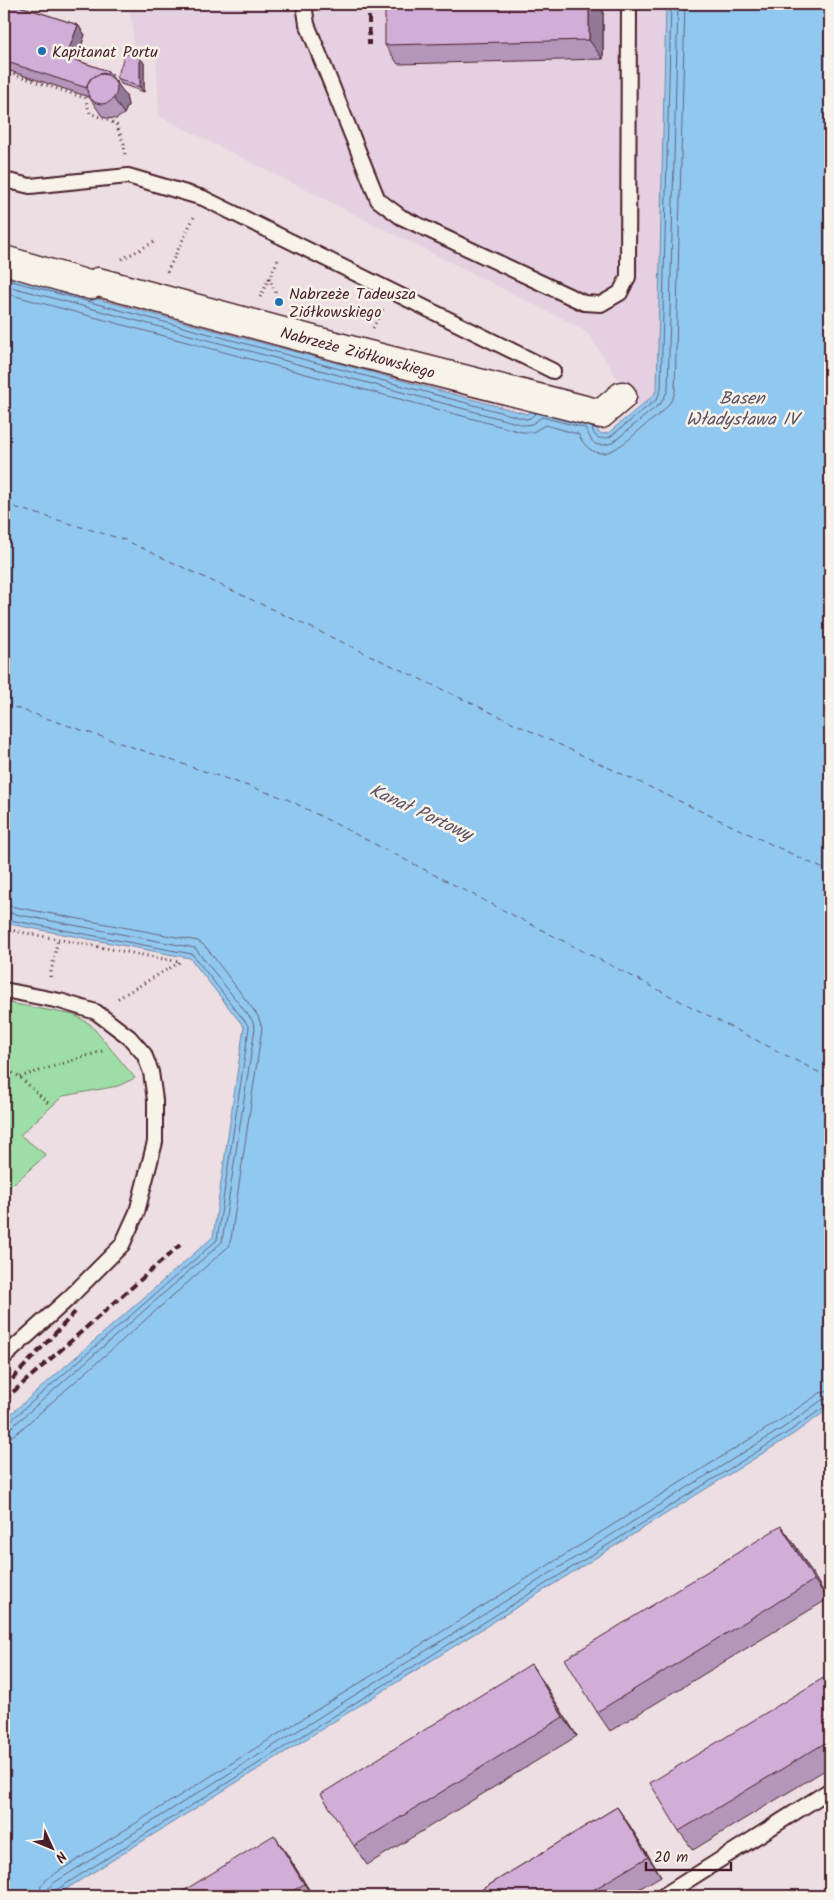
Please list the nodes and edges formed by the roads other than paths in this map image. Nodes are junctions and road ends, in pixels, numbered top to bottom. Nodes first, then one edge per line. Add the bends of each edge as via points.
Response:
1 (304, 4) edge
2 (629, 4) edge
3 (4, 180) edge
4 (4, 260) edge
5 (553, 371) dead end
6 (622, 396) dead end
7 (4, 990) edge
8 (4, 1357) edge
9 (830, 1790) edge
10 (663, 1896) edge

1 - 2 lane via 307,24 378,200 401,216 584,303 602,304 620,293 628,277
3 - 5 lane via 30,186 128,176 203,198
4 - 6 street, Nabrzeże Ziółkowskiego via 86,284 98,282 601,414
7 - 8 lane via 96,1012 129,1037 144,1054 151,1072 155,1100 155,1142 137,1212 122,1245
9 - 10 lane

